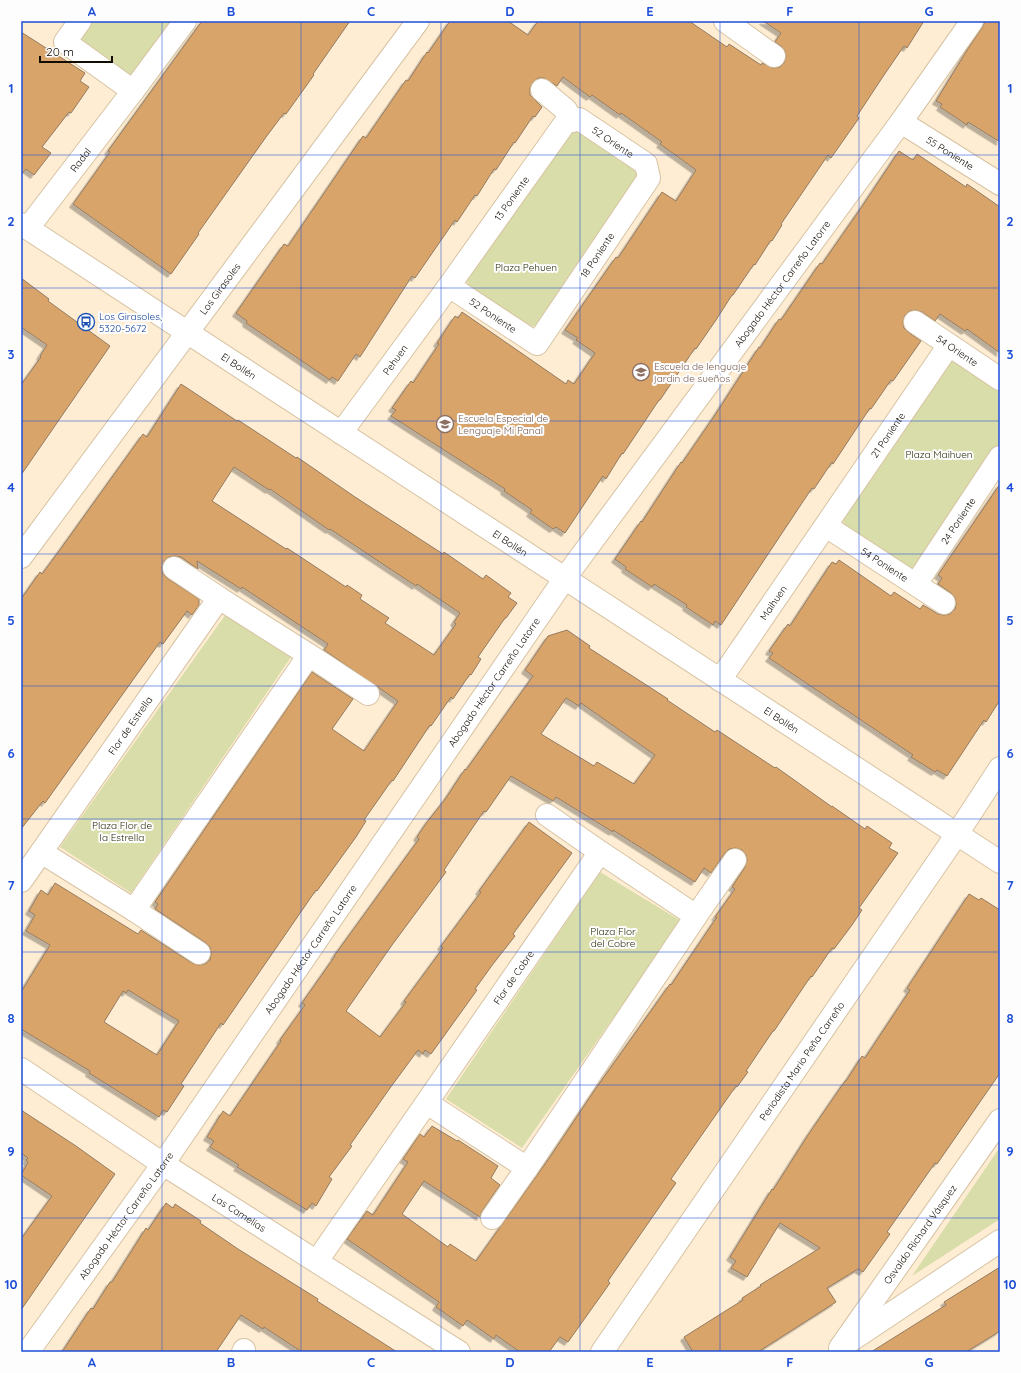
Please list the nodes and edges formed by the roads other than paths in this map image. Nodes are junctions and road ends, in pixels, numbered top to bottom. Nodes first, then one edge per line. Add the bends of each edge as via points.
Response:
1 (80, 21) edge
2 (185, 21) edge
3 (418, 21) edge
4 (725, 21) edge
5 (972, 21) edge
6 (750, 28) edge
7 (774, 56) dead end
8 (542, 90) dead end
9 (133, 91) junction
10 (576, 120) junction
11 (901, 122) junction
12 (646, 164) joint
13 (1000, 184) edge
14 (25, 226) edge
15 (449, 286) junction
16 (915, 322) dead end
17 (188, 332) junction
18 (537, 344) joint
19 (949, 345) junction
20 (1000, 379) edge
21 (342, 433) junction
22 (1000, 457) edge
23 (826, 526) junction
24 (21, 557) edge
25 (174, 568) dead end
26 (565, 578) junction
27 (916, 584) junction
28 (219, 598) junction
29 (944, 603) dead end
30 (309, 655) junction
31 (720, 680) junction
32 (368, 694) dead end
33 (1000, 768) edge
34 (547, 815) dead end
35 (957, 834) junction
36 (42, 852) junction
37 (600, 852) junction
38 (735, 860) dead end
39 (1000, 862) edge
40 (21, 881) edge
41 (134, 910) junction
42 (696, 916) junction
43 (199, 953) dead end
44 (21, 1069) edge
45 (427, 1103) junction
46 (1000, 1120) edge
47 (163, 1164) junction
48 (527, 1168) junction
49 (492, 1218) dead end
50 (1000, 1240) edge
51 (317, 1261) junction
52 (837, 1350) edge
53 (28, 1352) edge
54 (459, 1352) edge
55 (602, 1352) edge

1 - 9 street via 65,42
2 - 9 street, Radal
3 - 17 street, Los Girasoles
4 - 6 street
5 - 11 street, Abogado Héctor Carreño Latorre
6 - 7 street
8 - 10 street, 52 Oriente
9 - 14 street, Radal
10 - 12 street, 52 Oriente
10 - 15 street, 13 Poniente via 565,123
11 - 13 street, 55 Poniente
11 - 26 street, Abogado Héctor Carreño Latorre
12 - 18 street, 18 Poniente via 649,178
14 - 17 street, El Bollén
15 - 18 street, 52 Poniente
15 - 21 street, Pehuen
16 - 19 street, 54 Oriente
17 - 21 street, El Bollén
17 - 24 street, Los Girasoles
19 - 20 street, 54 Oriente
19 - 23 street, 21 Poniente
21 - 26 street, El Bollén
22 - 27 street, 24 Poniente
23 - 27 street, 54 Poniente
23 - 31 street, Maihuen
25 - 28 street
26 - 31 street, El Bollén
26 - 47 street, Abogado Héctor Carreño Latorre
27 - 29 street, 54 Poniente
28 - 30 street
28 - 36 street, Flor de Estrella
30 - 32 street
30 - 41 street
31 - 35 street, El Bollén
33 - 35 street, Periodista Mario Peña Carreño
34 - 37 street
35 - 39 street, El Bollén
35 - 55 street, Periodista Mario Peña Carreño
36 - 40 street, Flor de Estrella
36 - 41 street
37 - 42 street
37 - 45 street, Flor de Cobre
38 - 42 street
41 - 43 street
42 - 48 street
44 - 47 street, Las Camelias
45 - 48 street
45 - 51 street, Flor de Cobre
46 - 52 street, Osvaldo Richard Vásquez
47 - 51 street, Las Camelias
47 - 53 street, Abogado Héctor Carreño Latorre
48 - 49 street
50 - 52 street, Osvaldo Richard Vásquez
51 - 54 street, Las Camelias

